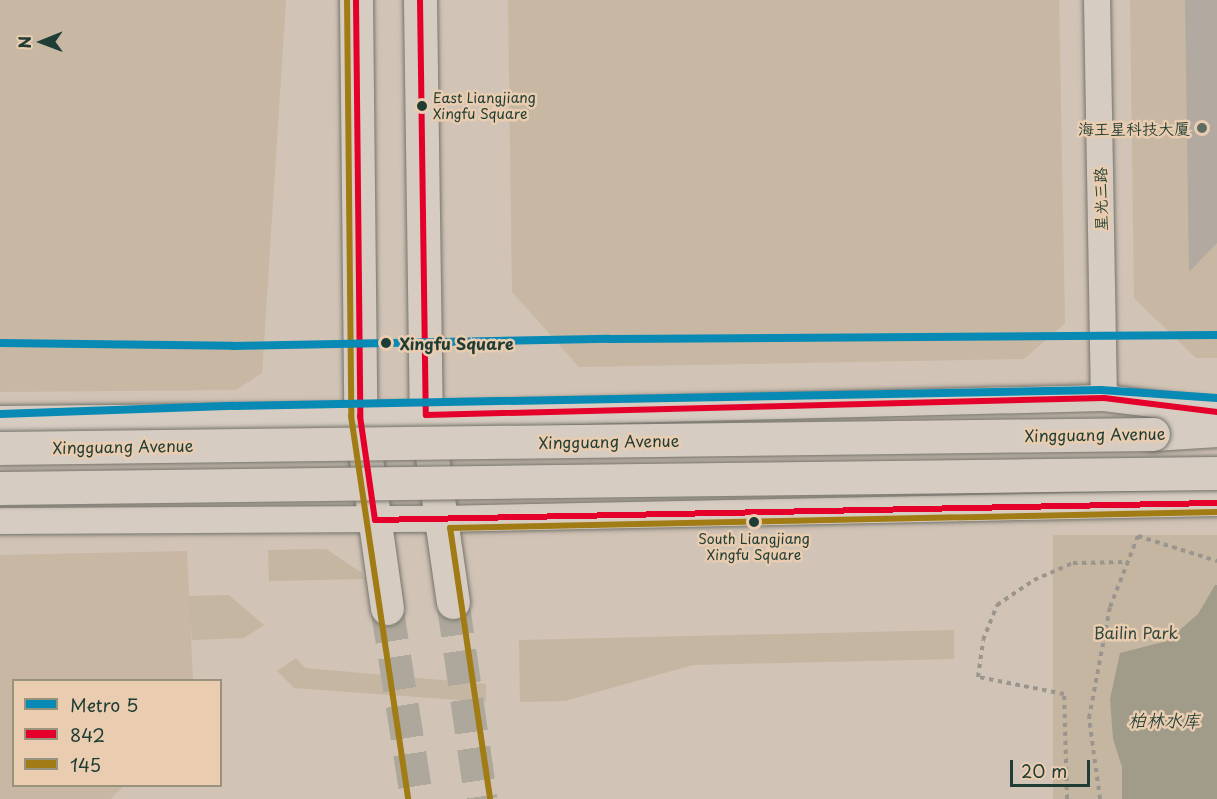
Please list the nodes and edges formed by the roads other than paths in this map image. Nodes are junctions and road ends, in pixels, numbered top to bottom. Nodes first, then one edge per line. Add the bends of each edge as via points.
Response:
1 (356, 0) edge
2 (420, 0) edge
3 (1097, 0) edge
4 (1104, 398) junction
5 (1217, 412) edge
6 (360, 416) junction
7 (426, 416) junction
8 (0, 419) edge
9 (1217, 430) edge
10 (0, 448) edge
11 (1217, 473) edge
12 (0, 488) edge
13 (1217, 503) edge
14 (440, 519) junction
15 (375, 520) junction
16 (0, 521) edge
17 (453, 602) tunnel mouth
18 (387, 608) tunnel mouth

1 - 6 main road
2 - 7 main road
3 - 4 street, 星光三路
4 - 5 street
4 - 7 street
6 - 7 street
6 - 8 street
6 - 15 main road
7 - 14 main road
9 - 10 main road, Xingguang Avenue, bridge via 1153,434
11 - 12 main road, bridge
13 - 14 street
14 - 15 street
14 - 17 main road
15 - 16 street
15 - 18 main road

